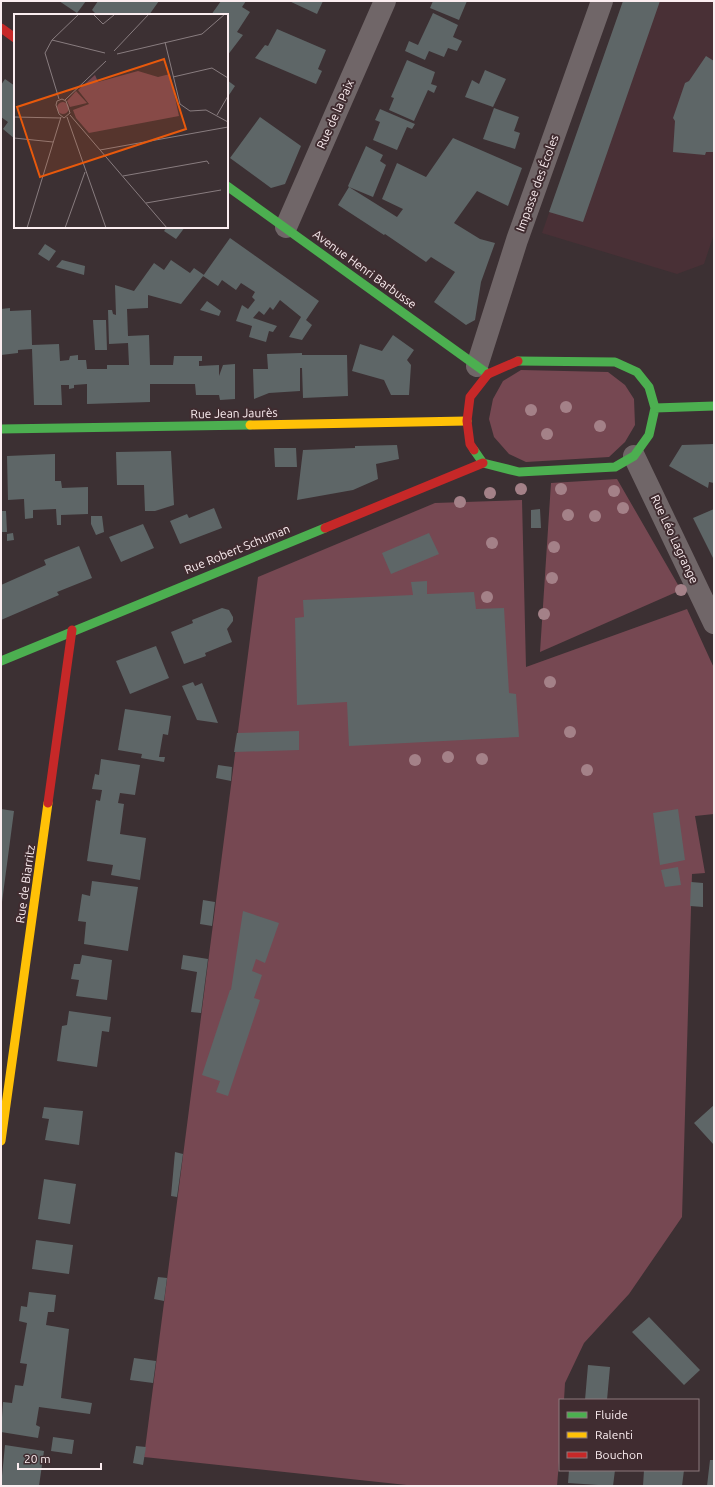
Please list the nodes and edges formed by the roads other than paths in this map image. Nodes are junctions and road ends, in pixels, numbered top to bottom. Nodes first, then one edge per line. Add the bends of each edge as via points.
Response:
1 (385, 1) edge
2 (602, 1) edge
3 (1, 28) edge
4 (14, 37) edge
5 (228, 187) edge
6 (286, 226) junction
7 (483, 370) junction
8 (714, 406) edge
9 (655, 408) junction
10 (467, 421) junction
11 (1, 429) edge
12 (634, 456) junction
13 (484, 462) junction
14 (714, 623) edge
15 (72, 630) junction
16 (1, 661) edge
17 (1, 1141) edge

1 - 6 street, Rue de la Paix
2 - 7 street, Impasse des Écoles via 517,240
3 - 4 street
5 - 6 street, Avenue Henri Barbusse
6 - 7 street, Avenue Henri Barbusse
7 - 9 street via 518,361 615,362 637,372 648,387
7 - 10 street via 470,397
8 - 9 street
9 - 12 street via 649,435
10 - 11 street, Rue Jean Jaurès
10 - 13 street via 470,444
12 - 13 street via 615,468 519,472
12 - 14 street, Rue Léo Lagrange
13 - 15 street, Rue Robert Schuman
15 - 16 street, Rue Robert Schuman
15 - 17 street, Rue de Biarritz

